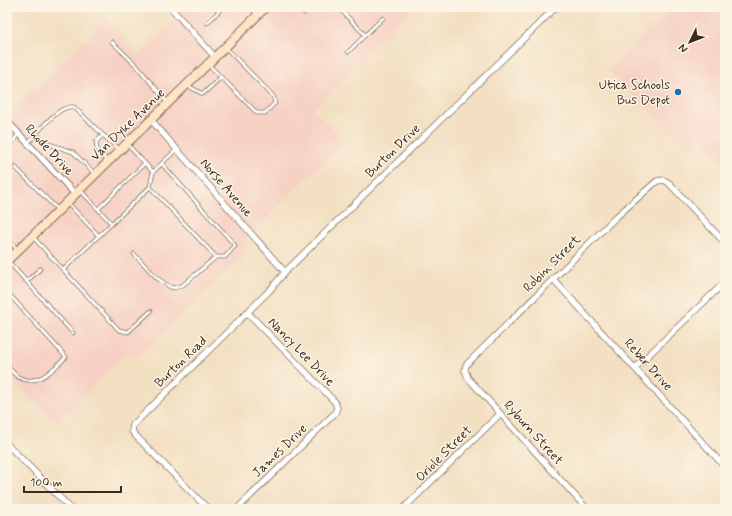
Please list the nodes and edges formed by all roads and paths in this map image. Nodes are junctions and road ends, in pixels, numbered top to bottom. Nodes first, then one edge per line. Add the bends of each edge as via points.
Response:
1 (224, 7) edge
2 (250, 7) edge
3 (266, 7) edge
4 (310, 7) edge
5 (338, 7) edge
6 (556, 7) edge
7 (172, 8) edge
8 (304, 13) dead end
9 (258, 15) junction
10 (384, 18) dead end
11 (208, 23) dead end
12 (365, 35) junction
13 (112, 42) dead end
14 (225, 47) junction
15 (348, 52) dead end
16 (215, 56) junction
17 (208, 64) junction
18 (222, 77) junction
19 (186, 85) junction
20 (168, 103) junction
21 (150, 120) junction
22 (7, 121) edge
23 (20, 134) junction
24 (36, 134) junction
25 (103, 135) junction
26 (28, 143) junction
27 (127, 144) junction
28 (7, 147) edge
29 (177, 149) junction
30 (120, 150) junction
31 (108, 162) junction
32 (145, 163) junction
33 (162, 164) junction
34 (15, 167) dead end
35 (153, 172) junction
36 (96, 174) junction
37 (150, 187) junction
38 (78, 192) junction
39 (67, 202) junction
40 (98, 209) junction
41 (58, 210) junction
42 (112, 224) junction
43 (32, 236) junction
44 (99, 236) junction
45 (7, 239) edge
46 (725, 244) edge
47 (18, 250) junction
48 (134, 254) dead end
49 (216, 257) junction
50 (7, 261) edge
51 (40, 269) dead end
52 (63, 270) junction
53 (285, 272) junction
54 (553, 279) junction
55 (27, 281) junction
56 (725, 282) edge
57 (7, 292) edge
58 (7, 299) edge
59 (151, 311) dead end
60 (247, 312) junction
61 (7, 314) edge
62 (73, 333) dead end
63 (7, 366) edge
64 (636, 367) junction
65 (465, 370) joint
66 (338, 408) joint
67 (500, 414) junction
68 (7, 444) edge
69 (725, 467) edge
70 (71, 509) edge
71 (208, 509) edge
72 (237, 509) edge
73 (404, 509) edge
74 (587, 509) edge

1 - 11 lane
2 - 9 lane
3 - 9 main road, Van Dyke Avenue
4 - 8 lane
5 - 12 lane
6 - 53 street, Burton Drive
7 - 16 street
9 - 14 main road, Van Dyke Avenue
10 - 12 lane
12 - 15 lane
13 - 20 lane via 136,65
14 - 16 main road, Van Dyke Avenue
14 - 18 lane via 276,102 265,113 257,113
16 - 17 main road, Van Dyke Avenue
17 - 18 lane
17 - 19 main road, Van Dyke Avenue
18 - 19 lane via 203,94
19 - 20 main road, Van Dyke Avenue
20 - 21 main road, Van Dyke Avenue
21 - 27 main road, Van Dyke Avenue
21 - 29 street, Norse Avenue
22 - 23 street, Rhode Drive
23 - 26 street, Rhode Drive
23 - 28 lane
24 - 25 lane via 59,110 68,106 74,107
24 - 26 lane
24 - 36 lane via 49,144 73,152
25 - 30 lane
25 - 31 lane via 96,142 97,149
26 - 38 street, Rhode Drive
27 - 30 main road, Van Dyke Avenue
27 - 32 lane
29 - 33 lane
29 - 53 street, Norse Avenue
30 - 31 main road, Van Dyke Avenue
31 - 36 main road, Van Dyke Avenue
32 - 35 lane
32 - 40 lane
33 - 35 lane
33 - 49 lane via 235,246 225,257
34 - 41 lane
35 - 37 lane
36 - 38 main road, Van Dyke Avenue
37 - 42 lane
37 - 49 lane
38 - 39 main road, Van Dyke Avenue
38 - 40 lane
39 - 41 main road, Van Dyke Avenue
39 - 44 lane
40 - 42 lane
41 - 43 main road, Van Dyke Avenue
42 - 44 lane
43 - 47 main road, Van Dyke Avenue
43 - 52 lane
44 - 52 lane
45 - 47 lane
46 - 54 street, Robin Street via 669,183 661,180 647,187
47 - 50 main road, Van Dyke Avenue
48 - 49 lane via 157,278 176,288 183,286
50 - 55 lane
51 - 55 lane
52 - 59 lane via 119,330 128,332
53 - 60 street, Burton Drive
54 - 64 street, Reber Drive
54 - 65 street, Robin Street via 470,360
55 - 62 lane
56 - 64 street
57 - 63 lane via 66,356 48,375 36,379 18,377
58 - 61 lane
60 - 66 street, Nancy Lee Drive
60 - 71 street, Burton Road via 132,428 134,434
64 - 69 street, Reber Drive
65 - 67 street, Ryburn Street via 468,378
66 - 72 street, James Drive
67 - 73 street, Oriole Street
67 - 74 street, Ryburn Street
68 - 70 street

